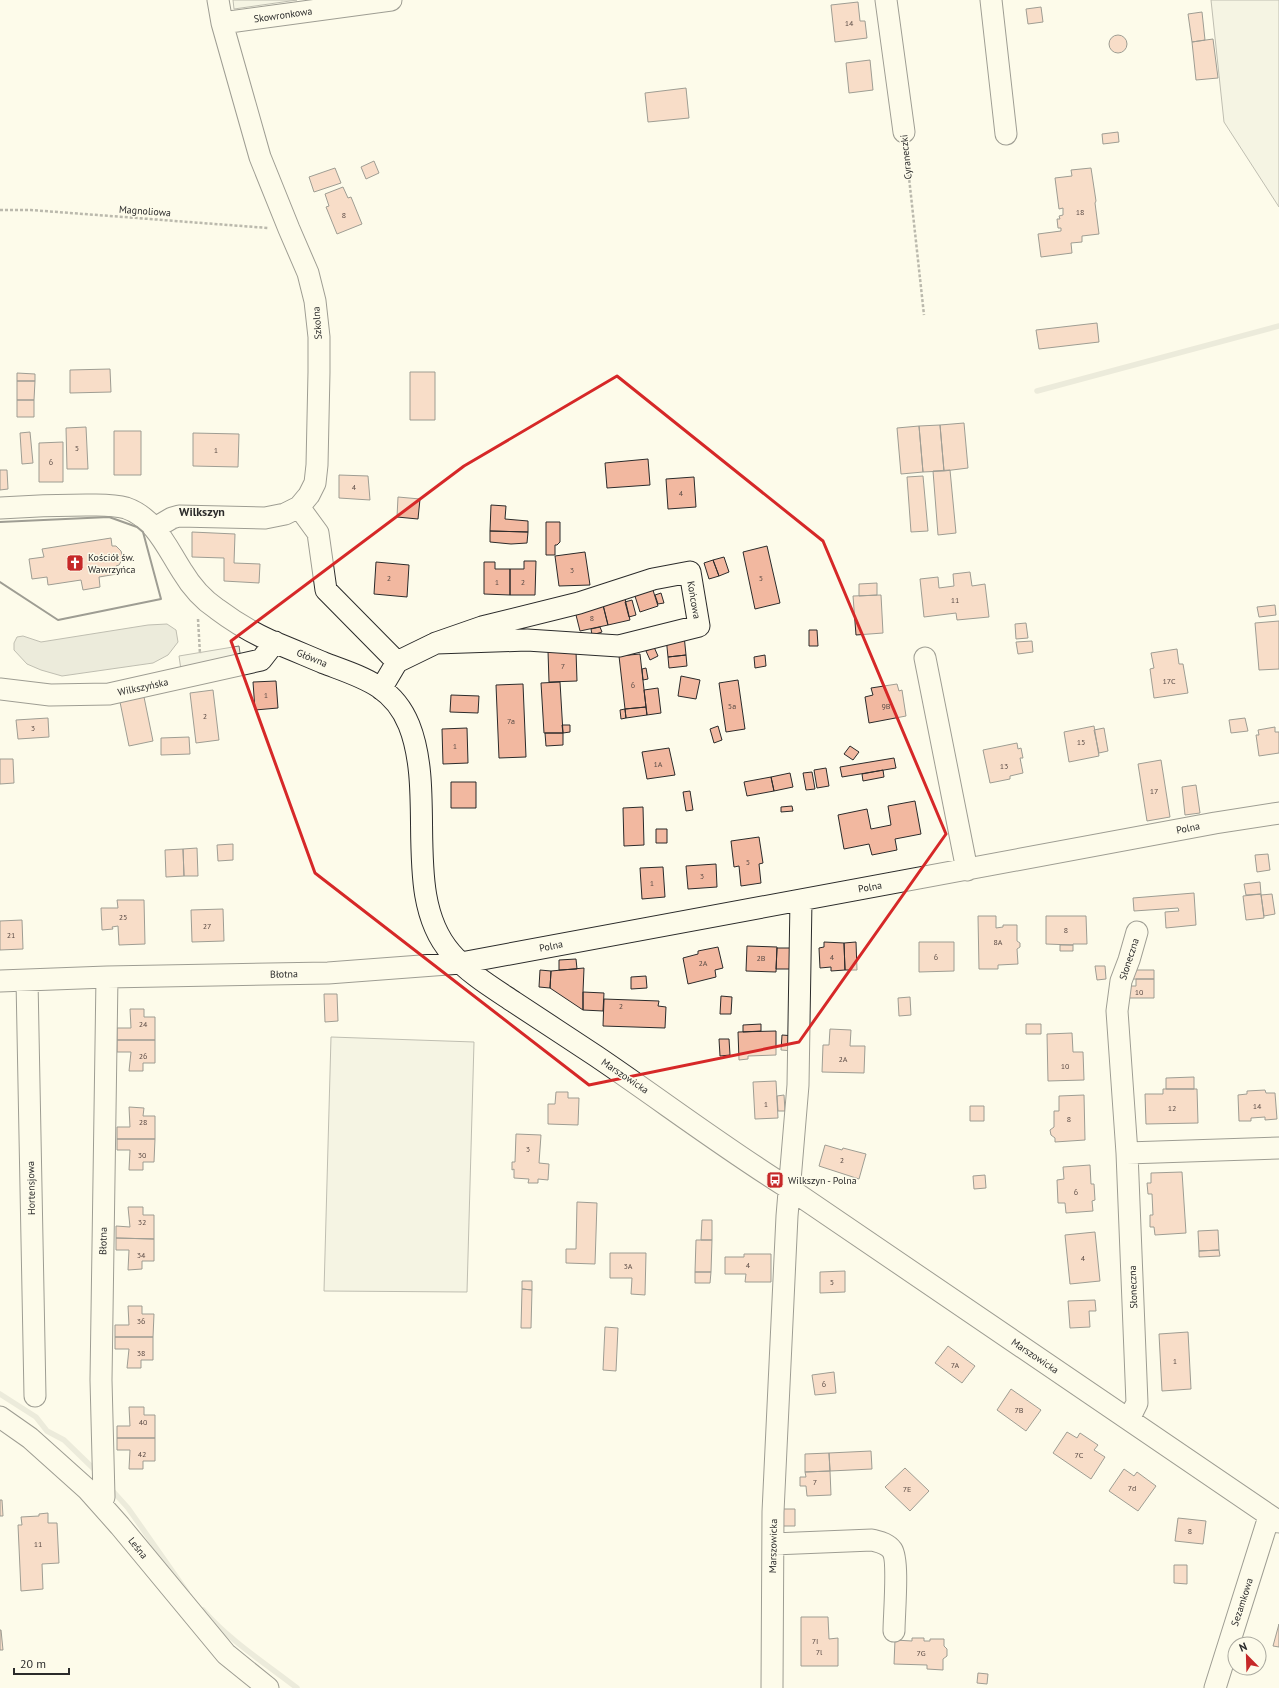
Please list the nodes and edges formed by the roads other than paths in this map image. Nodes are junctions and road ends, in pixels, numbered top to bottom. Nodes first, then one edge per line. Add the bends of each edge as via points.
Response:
1 (218, 0) edge
2 (391, 0) edge
3 (886, 0) edge
4 (991, 0) edge
5 (222, 23) junction
6 (904, 132) road end
7 (1006, 134) dead end
8 (299, 506) junction
9 (0, 508) edge
10 (155, 528) junction
11 (274, 642) junction
12 (436, 643) junction
13 (925, 658) dead end
14 (397, 662) junction
15 (0, 689) edge
16 (381, 689) junction
17 (1279, 813) edge
18 (967, 870) junction
19 (801, 900) junction
20 (1137, 932) dead end
21 (461, 963) junction
22 (108, 977) junction
23 (27, 980) junction
24 (0, 981) edge
25 (1279, 1148) edge
26 (1127, 1153) junction
27 (790, 1189) junction
28 (36, 1396) dead end
29 (0, 1417) edge
30 (1129, 1419) junction
31 (101, 1504) junction
32 (1275, 1519) edge
33 (773, 1544) junction
34 (894, 1631) dead end
35 (268, 1688) edge
36 (772, 1688) edge
37 (1215, 1688) edge

1 - 5 street, Szkolna
2 - 5 street, Skowronkowa
3 - 6 street, Cyraneczki
4 - 7 street
5 - 8 street, Szkolna via 260,157 308,273 315,301 319,419 315,483
8 - 10 street, Szkolna via 285,514 265,518 179,516
8 - 14 street via 318,533 326,590
9 - 10 street, Główna via 117,506 136,513
10 - 11 street, Główna via 202,598 228,617
11 - 15 street, Wilkszyńska via 261,660 109,694 50,695
11 - 16 street, Główna via 366,678
12 - 12 street, Końcowa via 527,640 619,646 699,626 690,572 653,579 579,603 482,627
12 - 14 street, Końcowa
13 - 18 street
14 - 16 street
16 - 21 street, Główna via 406,719 416,746 427,907 442,941
17 - 18 street, Polna
18 - 19 street, Polna
19 - 21 street, Polna
19 - 27 street, Marszowicka via 798,1085
20 - 26 street, Słoneczna via 1121,981 1118,1011
21 - 22 street, Błotna via 328,974
21 - 27 street, Marszowicka via 503,995
22 - 23 street, Błotna
22 - 31 street, Błotna via 101,1380 104,1497
23 - 24 street, Błotna
23 - 28 street, Hortensjowa
25 - 26 street
26 - 30 street, Słoneczna via 1138,1403
27 - 30 street, Marszowicka
27 - 33 street, Marszowicka
29 - 31 street, Leśna via 30,1438
30 - 32 street, Marszowicka
31 - 35 street, Leśna via 226,1654
32 - 37 street, Sezamkowa via 1267,1524
33 - 34 street via 872,1540 886,1544 892,1550 896,1563
33 - 36 street, Marszowicka

